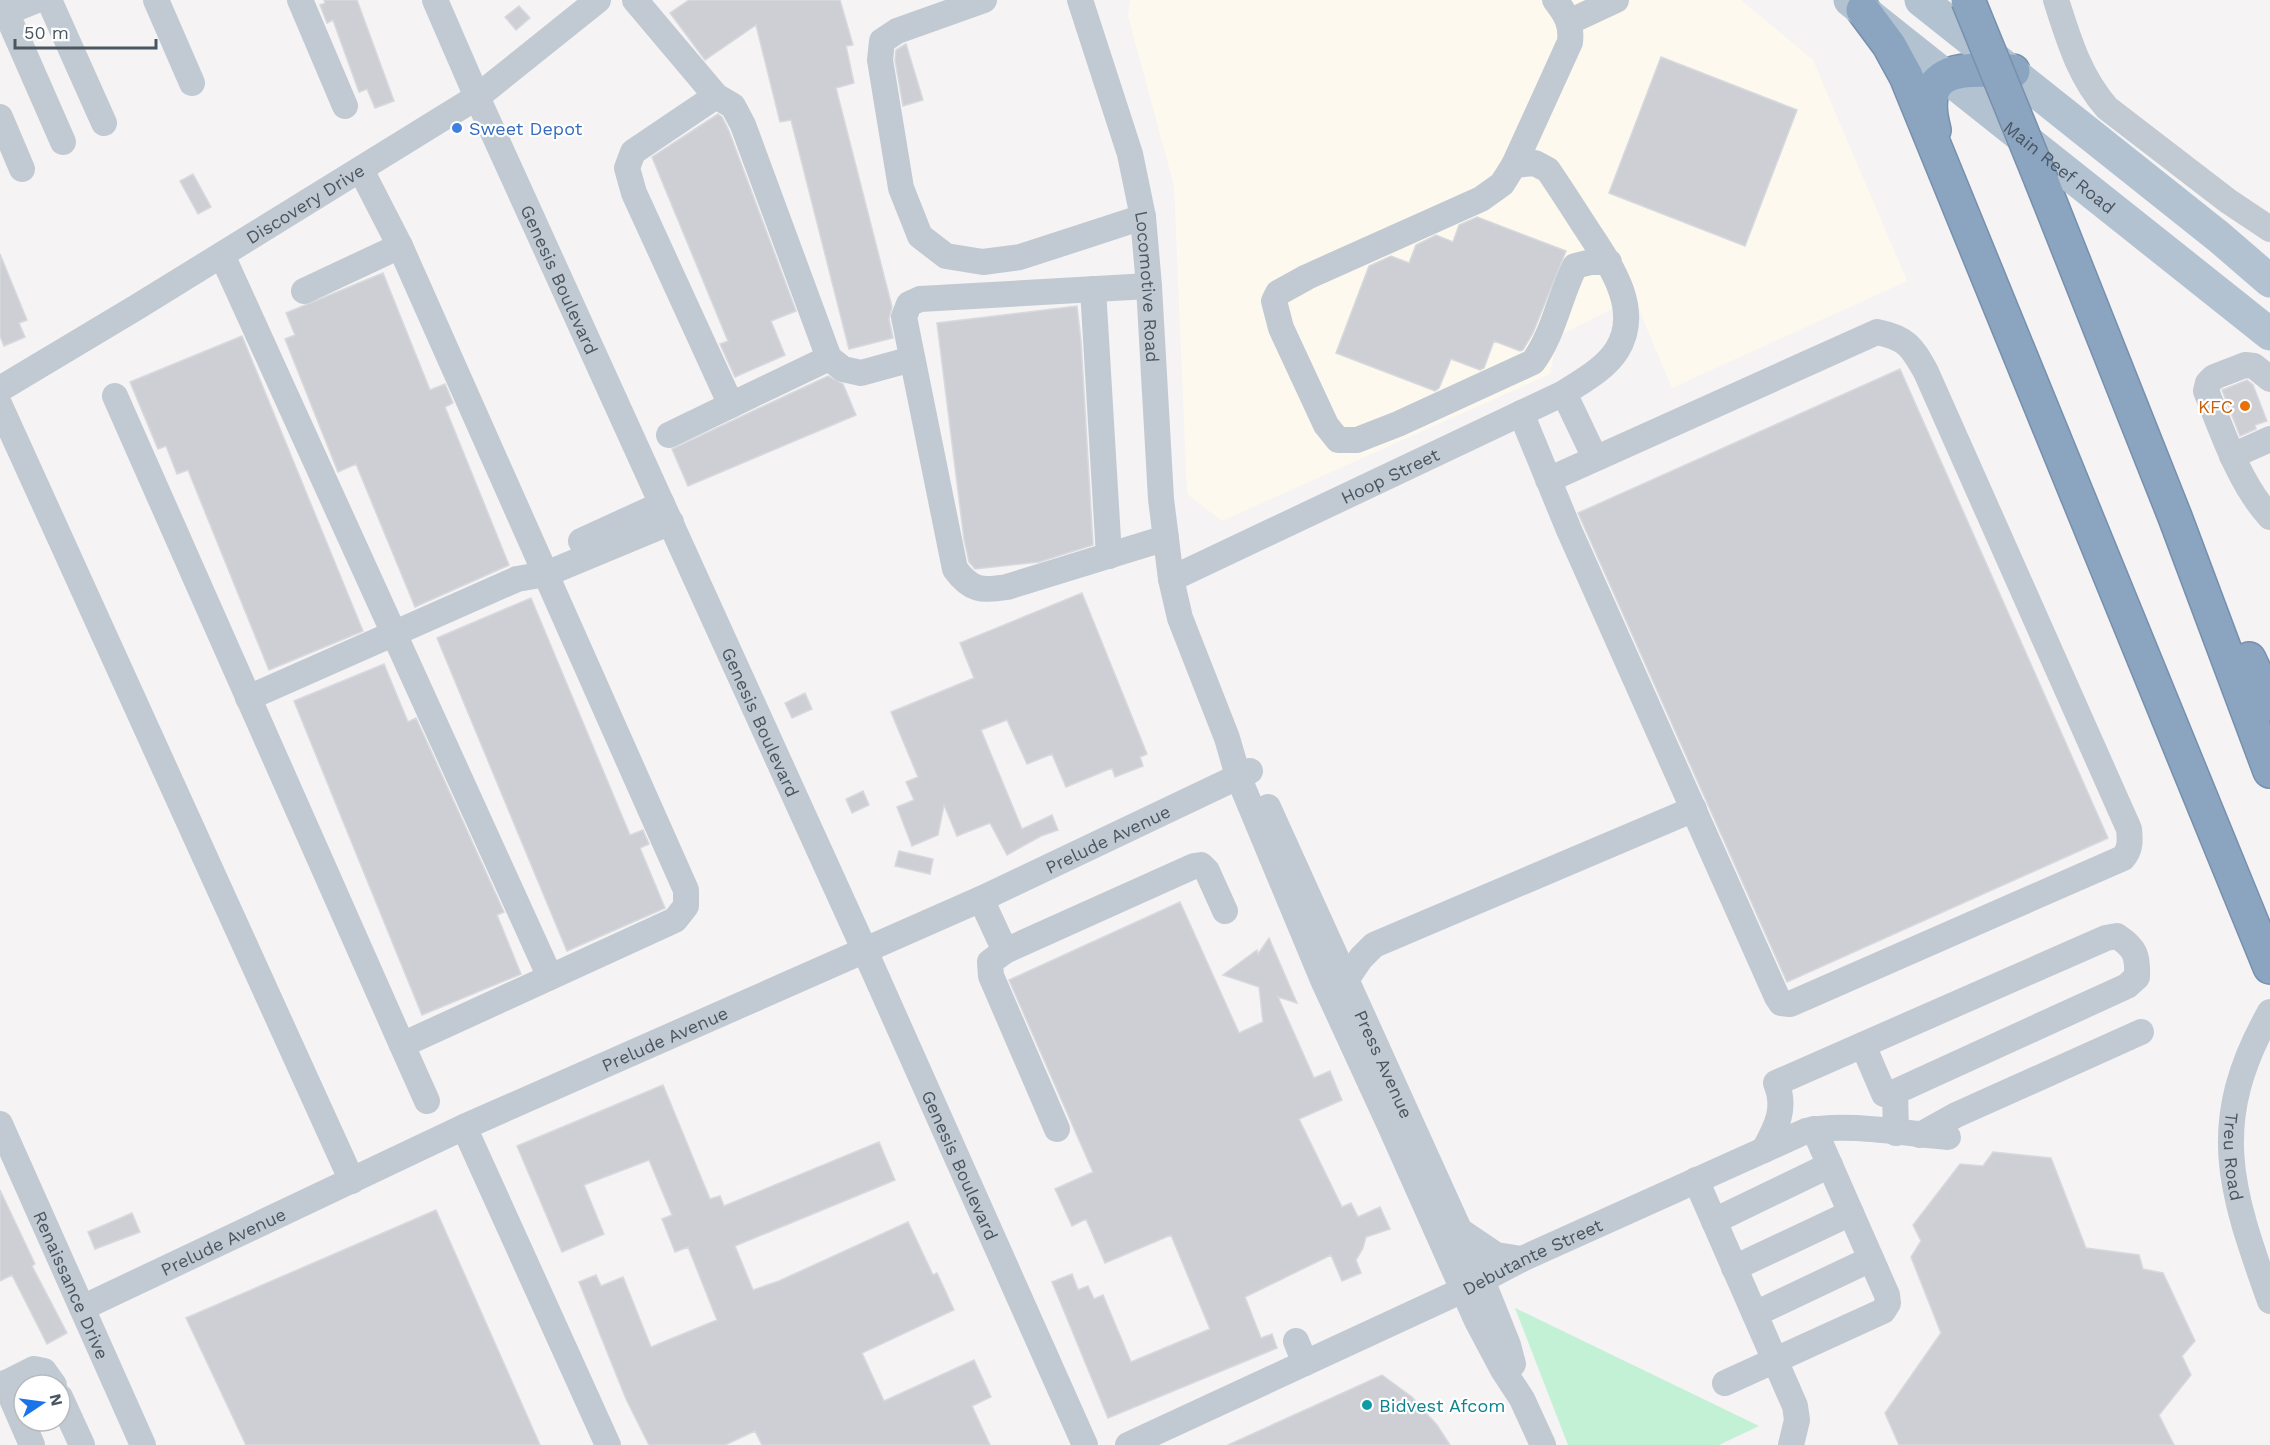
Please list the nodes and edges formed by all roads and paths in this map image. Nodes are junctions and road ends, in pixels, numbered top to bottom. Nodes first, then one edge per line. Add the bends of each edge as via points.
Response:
1 (37, 0) edge
2 (49, 0) edge
3 (156, 0) edge
4 (300, 0) edge
5 (435, 0) edge
6 (598, 0) edge
7 (635, 0) edge
8 (984, 0) edge
9 (1555, 0) edge
10 (1616, 0) edge
11 (1921, 0) edge
12 (1968, 0) edge
13 (2056, 0) edge
14 (1857, 5) edge
15 (1086, 7) edge
16 (3, 14) edge
17 (1569, 22) junction
18 (2013, 71) junction
19 (1947, 75) junction
20 (192, 83) dead end
21 (716, 96) junction
22 (477, 97) junction
23 (345, 106) dead end
24 (0, 117) edge
25 (104, 123) dead end
26 (63, 142) dead end
27 (1942, 161) junction
28 (1514, 165) junction
29 (22, 169) dead end
30 (361, 170) junction
31 (1143, 217) junction
32 (2270, 229) edge
33 (400, 246) junction
34 (222, 255) junction
35 (1609, 262) junction
36 (2269, 280) edge
37 (1149, 286) junction
38 (1093, 289) junction
39 (304, 291) dead end
40 (2270, 334) edge
41 (829, 358) junction
42 (912, 359) junction
43 (2269, 378) edge
44 (0, 389) edge
45 (1564, 393) junction
46 (116, 396) dead end
47 (731, 405) junction
48 (0, 406) edge
49 (1521, 413) junction
50 (669, 435) dead end
51 (2270, 439) edge
52 (2232, 456) junction
53 (1595, 458) junction
54 (1548, 480) junction
55 (666, 513) junction
56 (2175, 517) junction
57 (2270, 517) edge
58 (1166, 538) junction
59 (1109, 556) junction
60 (543, 567) junction
61 (1171, 579) junction
62 (394, 633) junction
63 (248, 698) junction
64 (2270, 704) edge
65 (2270, 771) edge
66 (1244, 774) junction
67 (1694, 809) junction
68 (981, 899) junction
69 (1225, 911) dead end
70 (1305, 912) junction
71 (865, 951) junction
72 (1005, 951) junction
73 (2270, 967) edge
74 (550, 977) junction
75 (1346, 980) junction
76 (2270, 1012) edge
77 (2141, 1032) dead end
78 (402, 1045) junction
79 (1863, 1045) junction
80 (1894, 1097) junction
81 (427, 1101) dead end
82 (0, 1124) edge
83 (464, 1127) junction
84 (1057, 1129) dead end
85 (1814, 1129) junction
86 (1908, 1134) junction
87 (1947, 1137) dead end
88 (1764, 1150) junction
89 (1830, 1165) junction
90 (1696, 1180) junction
91 (352, 1181) junction
92 (1851, 1213) junction
93 (1714, 1221) junction
94 (1459, 1230) junction
95 (1522, 1259) junction
96 (1871, 1259) junction
97 (1734, 1268) junction
98 (1472, 1285) junction
99 (2270, 1301) edge
100 (1493, 1307) junction
101 (82, 1308) junction
102 (1755, 1314) junction
103 (1776, 1361) junction
104 (25, 1373) edge
105 (45, 1373) edge
106 (1725, 1383) dead end
107 (2, 1384) edge
108 (1522, 1399) junction
109 (72, 1423) edge
110 (32, 1445) edge
111 (82, 1445) edge
112 (143, 1445) edge
113 (608, 1445) edge
114 (1085, 1445) edge
115 (1128, 1445) edge
116 (1543, 1445) edge
117 (1791, 1445) edge

1 - 16 street
2 - 25 street
3 - 20 street
4 - 23 street
5 - 22 street, Genesis Boulevard
6 - 22 street, Discovery Drive
7 - 21 street
8 - 31 street via 897,31 882,42 880,60 901,188 920,236 946,256 983,262 1020,257
9 - 17 street
10 - 17 street
11 - 18 main road
12 - 56 highway, bridge
13 - 32 street via 2082,74 2107,108
14 - 19 main road, Main Reef Road via 1921,59
14 - 27 highway via 1898,59
15 - 31 street, Locomotive Road via 1130,154
16 - 26 street
17 - 28 street via 1570,42 1564,58
18 - 19 highway via 1965,70
18 - 36 main road
19 - 27 highway via 1936,84 1929,102
19 - 40 main road, Main Reef Road
21 - 41 street via 733,106 743,125
21 - 47 street via 633,152 627,168 634,193
22 - 30 street, Discovery Drive
22 - 55 street, Genesis Boulevard
24 - 29 street
27 - 73 highway
28 - 35 street via 1535,163 1548,170
28 - 35 street via 1502,184 1472,203 1278,292 1274,301 1281,328 1326,425 1338,440 1357,440 1398,424 1533,362 1545,345 1575,266
30 - 33 street
30 - 34 street, Discovery Drive
31 - 37 street, Locomotive Road
33 - 39 street
33 - 60 street
34 - 44 street, Discovery Drive
34 - 62 street
35 - 45 street, Hoop Street via 1618,280 1626,326 1618,349 1605,365
37 - 38 street
37 - 58 street, Locomotive Road
38 - 42 street via 920,298 909,304 904,317
38 - 59 street
41 - 42 street via 843,369 861,373
41 - 47 street
42 - 59 street via 955,569 966,584 986,590 1007,587
43 - 52 street via 2245,364 2208,382 2206,391
45 - 49 street, Hoop Street
45 - 53 street
46 - 63 street
47 - 50 street
48 - 91 street
49 - 54 street
49 - 61 street, Hoop Street
51 - 52 street
52 - 57 street
53 - 54 street
53 - 67 street via 1877,332 1906,342 1926,372 1953,431 2129,829 2131,843 2123,858 1790,1004 1781,1003 1772,986
54 - 67 street
55 - 60 street
55 - 71 street, Genesis Boulevard
56 - 64 highway
56 - 65 highway
58 - 59 street
58 - 61 street, Locomotive Road
60 - 62 street
60 - 74 street via 686,890 686,906 675,920
61 - 66 street, Press Avenue via 1180,618
62 - 63 street
62 - 74 street
63 - 78 street
66 - 68 street, Prelude Avenue
66 - 70 street, Press Avenue
67 - 75 street via 1374,945
68 - 71 street, Prelude Avenue
68 - 72 street
69 - 72 street via 1207,871 1201,865 1194,866
70 - 75 street, Press Avenue
70 - 98 street, Press Avenue
71 - 83 street, Prelude Avenue
71 - 114 street, Genesis Boulevard
72 - 84 street via 990,962 991,976
74 - 78 street
75 - 94 street, Press Avenue
76 - 99 street, Treu Road via 2249,1054 2230,1122 2230,1154 2240,1212
77 - 86 street
78 - 81 street
79 - 80 street via 1884,1094
79 - 80 street via 2106,938 2117,936 2131,946 2138,962 2137,977 2127,986 1895,1092
79 - 88 street via 1776,1083 1781,1094 1780,1119
80 - 86 street
82 - 101 street, Renaissance Drive
83 - 91 street, Prelude Avenue
83 - 113 street
85 - 86 street, Debutante Street
85 - 88 street, Debutante Street
85 - 89 street
86 - 87 street, Debutante Street
88 - 90 street, Debutante Street
89 - 92 street
89 - 93 street
90 - 93 street
90 - 95 street, Debutante Street
91 - 101 street, Prelude Avenue
92 - 96 street
92 - 97 street
93 - 97 street
94 - 95 street via 1496,1255
94 - 98 street, Press Avenue
95 - 98 street, Debutante Street
95 - 100 street via 1498,1290
96 - 102 street
96 - 103 street via 1887,1295 1883,1311
97 - 102 street
98 - 100 street, Press Avenue
98 - 108 street, Press Avenue via 1491,1349
98 - 115 street, Debutante Street via 1301,1352
100 - 108 street, Press Avenue
101 - 112 street, Renaissance Drive
102 - 103 street
103 - 106 street
103 - 117 street via 1795,1406 1797,1420
104 - 105 street via 34,1369
107 - 110 street
108 - 116 street, Press Avenue
109 - 111 street

